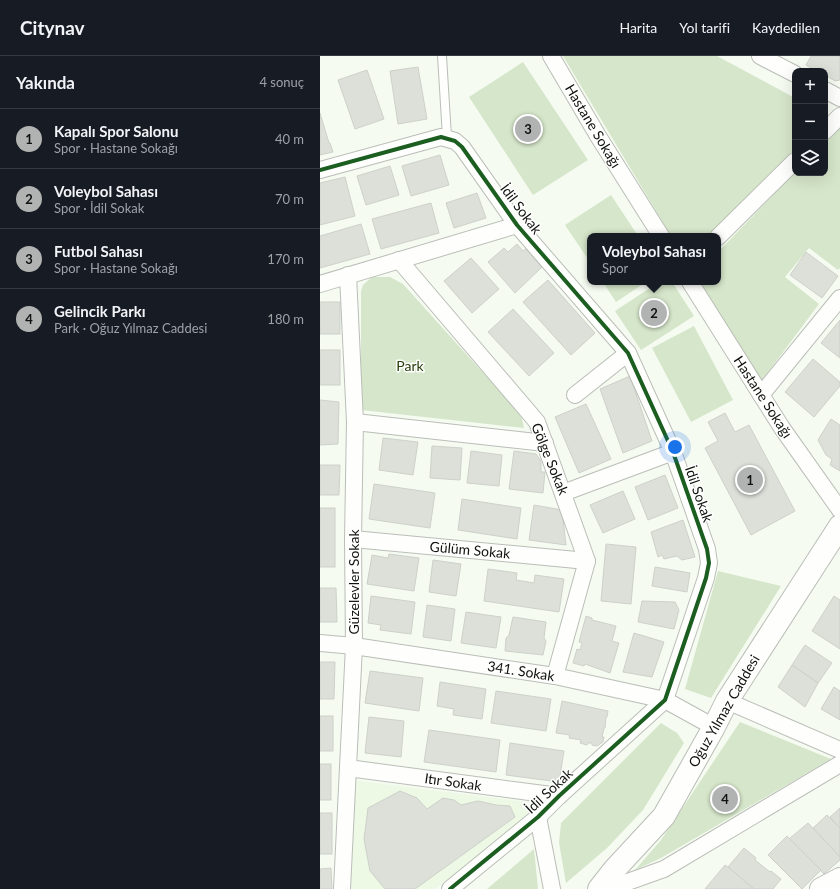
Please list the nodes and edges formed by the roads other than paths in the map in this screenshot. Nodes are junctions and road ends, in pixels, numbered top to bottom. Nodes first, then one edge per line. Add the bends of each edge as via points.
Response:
1 (442, 56) edge
2 (550, 56) edge
3 (760, 56) edge
4 (792, 72) edge
5 (828, 92) edge
6 (840, 98) edge
7 (840, 116) edge
8 (828, 128) edge
9 (446, 137) junction
10 (792, 163) edge
11 (320, 170) edge
12 (517, 225) junction
13 (659, 233) edge
14 (721, 234) edge
15 (399, 260) junction
16 (348, 275) junction
17 (320, 284) edge
18 (692, 285) edge
19 (840, 298) edge
20 (628, 353) junction
21 (575, 395) dead end
22 (761, 395) junction
23 (355, 422) junction
24 (545, 443) junction
25 (673, 452) junction
26 (563, 493) junction
27 (840, 510) edge
28 (840, 526) edge
29 (353, 539) junction
30 (587, 561) junction
31 (320, 643) edge
32 (354, 646) junction
33 (555, 676) junction
34 (664, 700) junction
35 (727, 701) junction
36 (714, 727) junction
37 (840, 750) edge
38 (840, 764) edge
39 (348, 768) junction
40 (558, 796) junction
41 (538, 818) junction
42 (840, 879) edge
43 (342, 889) edge
44 (450, 889) edge
45 (552, 889) edge
46 (599, 889) edge
47 (608, 889) edge
48 (821, 889) edge

1 - 9 lane
2 - 13 street, Hastane Sokağı
3 - 4 street
5 - 6 street
7 - 8 street
9 - 11 street via 430,139
9 - 12 street, İdil Sokak via 462,147
10 - 14 street
12 - 15 street
12 - 20 street, İdil Sokak
15 - 16 street
15 - 24 street, Gölge Sokak via 537,422
16 - 17 street
16 - 23 street, Güzelevler Sokak
18 - 22 street, Hastane Sokağı
19 - 22 street
20 - 21 street
20 - 25 street, İdil Sokak
22 - 27 street, Hastane Sokağı
23 - 24 street
23 - 29 street, Güzelevler Sokak
24 - 26 street, Gölge Sokak
25 - 26 street
25 - 34 street, İdil Sokak via 707,549 709,564
26 - 30 street, Gölge Sokak
28 - 35 main road, Oğuz Yılmaz Caddesi
29 - 30 street, Gülüm Sokak
29 - 32 street, Güzelevler Sokak
30 - 33 street
31 - 32 street, 341. Sokak
32 - 33 street, 341. Sokak
32 - 39 street, Güzelevler Sokak
33 - 34 street, 341. Sokak
34 - 36 street, 341. Sokak
34 - 40 street, İdil Sokak
35 - 36 main road, Oğuz Yılmaz Caddesi
35 - 37 street
36 - 46 main road, Oğuz Yılmaz Caddesi via 664,816
38 - 47 street via 664,869
39 - 40 street, Itır Sokak
39 - 43 street, Güzelevler Sokak
40 - 41 street, İdil Sokak
41 - 44 street, İdil Sokak
41 - 45 street
42 - 48 main road

